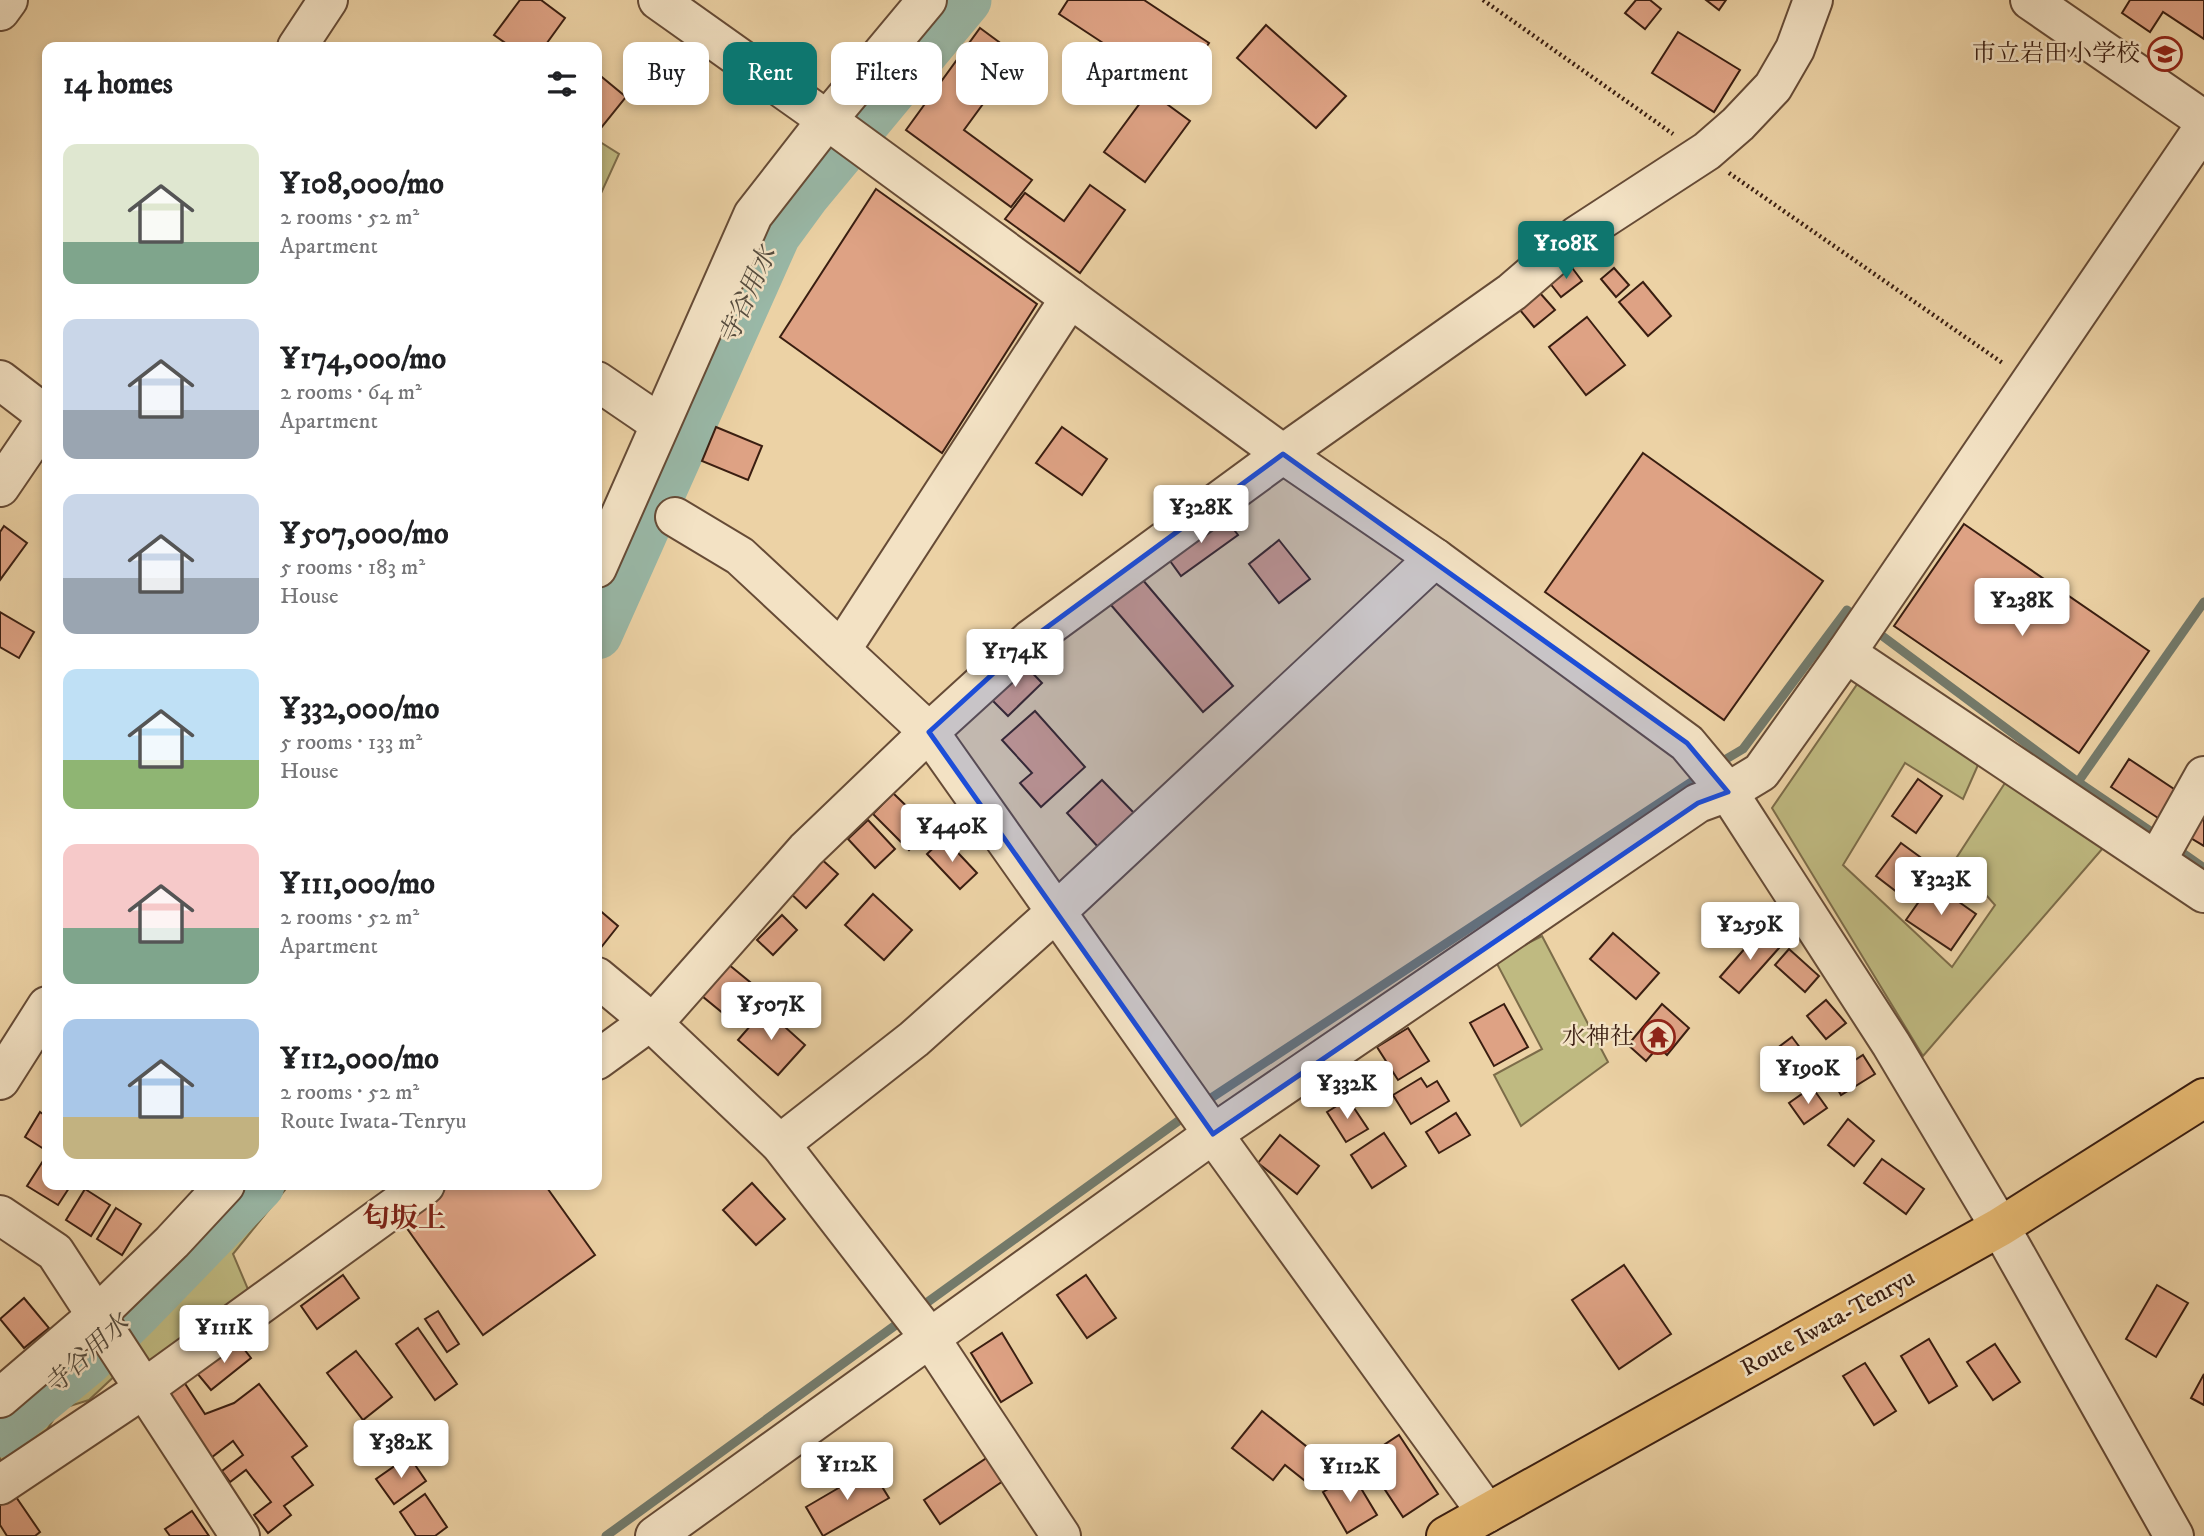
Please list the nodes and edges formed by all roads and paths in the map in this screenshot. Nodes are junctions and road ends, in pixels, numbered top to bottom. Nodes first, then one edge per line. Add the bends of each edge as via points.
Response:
1 (8, 0) edge
2 (328, 0) edge
3 (927, 0) edge
4 (1483, 0) edge
5 (1813, 0) edge
6 (2029, 0) edge
7 (681, 6) edge
8 (0, 11) edge
9 (300, 42) edge
10 (827, 120) junction
11 (2204, 120) edge
12 (2204, 127) edge
13 (1702, 155) junction
14 (1070, 298) junction
15 (0, 380) edge
16 (2030, 382) junction
17 (602, 383) edge
18 (42, 413) edge
19 (42, 424) edge
20 (660, 424) junction
21 (1283, 454) junction
22 (0, 487) edge
23 (675, 517) dead end
24 (602, 557) edge
25 (1435, 558) junction
26 (841, 650) junction
27 (1846, 653) junction
28 (929, 732) junction
29 (2204, 776) edge
30 (1728, 792) junction
31 (2157, 860) junction
32 (2204, 893) edge
33 (1056, 912) junction
34 (602, 981) edge
35 (42, 1014) edge
36 (650, 1021) junction
37 (602, 1056) edge
38 (0, 1080) edge
39 (2204, 1098) edge
40 (1213, 1134) junction
41 (780, 1144) junction
42 (220, 1190) edge
43 (418, 1190) edge
44 (0, 1215) edge
45 (2000, 1227) junction
46 (97, 1315) junction
47 (930, 1338) junction
48 (145, 1388) junction
49 (0, 1398) edge
50 (0, 1485) edge
51 (1487, 1513) junction
52 (240, 1536) edge
53 (655, 1536) edge
54 (1061, 1536) edge
55 (1446, 1536) edge
56 (2174, 1536) edge

1 - 8 street
2 - 9 street
3 - 10 street
4 - 13 path
5 - 13 street via 1795,49 1773,87
6 - 11 street
7 - 10 street
10 - 14 street
10 - 20 street via 753,215
12 - 16 street
13 - 16 path
13 - 21 street via 1578,235 1512,292
14 - 21 street
14 - 26 street
15 - 18 street
16 - 27 street
17 - 20 street
19 - 22 street
20 - 24 street
21 - 25 street
21 - 28 street via 1031,639
23 - 26 street via 740,556
25 - 30 street via 1687,743
25 - 33 street
26 - 28 street
27 - 30 street via 1761,772
27 - 31 street
28 - 33 street
28 - 36 street via 806,850 663,1012
29 - 31 street
30 - 40 street via 1698,803
30 - 45 street via 1891,1044
31 - 32 street
33 - 40 street
33 - 41 street via 904,1048
34 - 36 street
35 - 38 street
36 - 37 street
36 - 41 street
39 - 45 main road, Route Iwata-Tenryu
40 - 47 street
40 - 51 street
41 - 47 street
42 - 46 street
43 - 48 street
44 - 46 street via 55,1252
45 - 51 main road, Route Iwata-Tenryu
45 - 56 street
46 - 48 street
46 - 49 street
47 - 53 street
47 - 54 street
48 - 50 street
48 - 52 street
51 - 55 main road, Route Iwata-Tenryu

